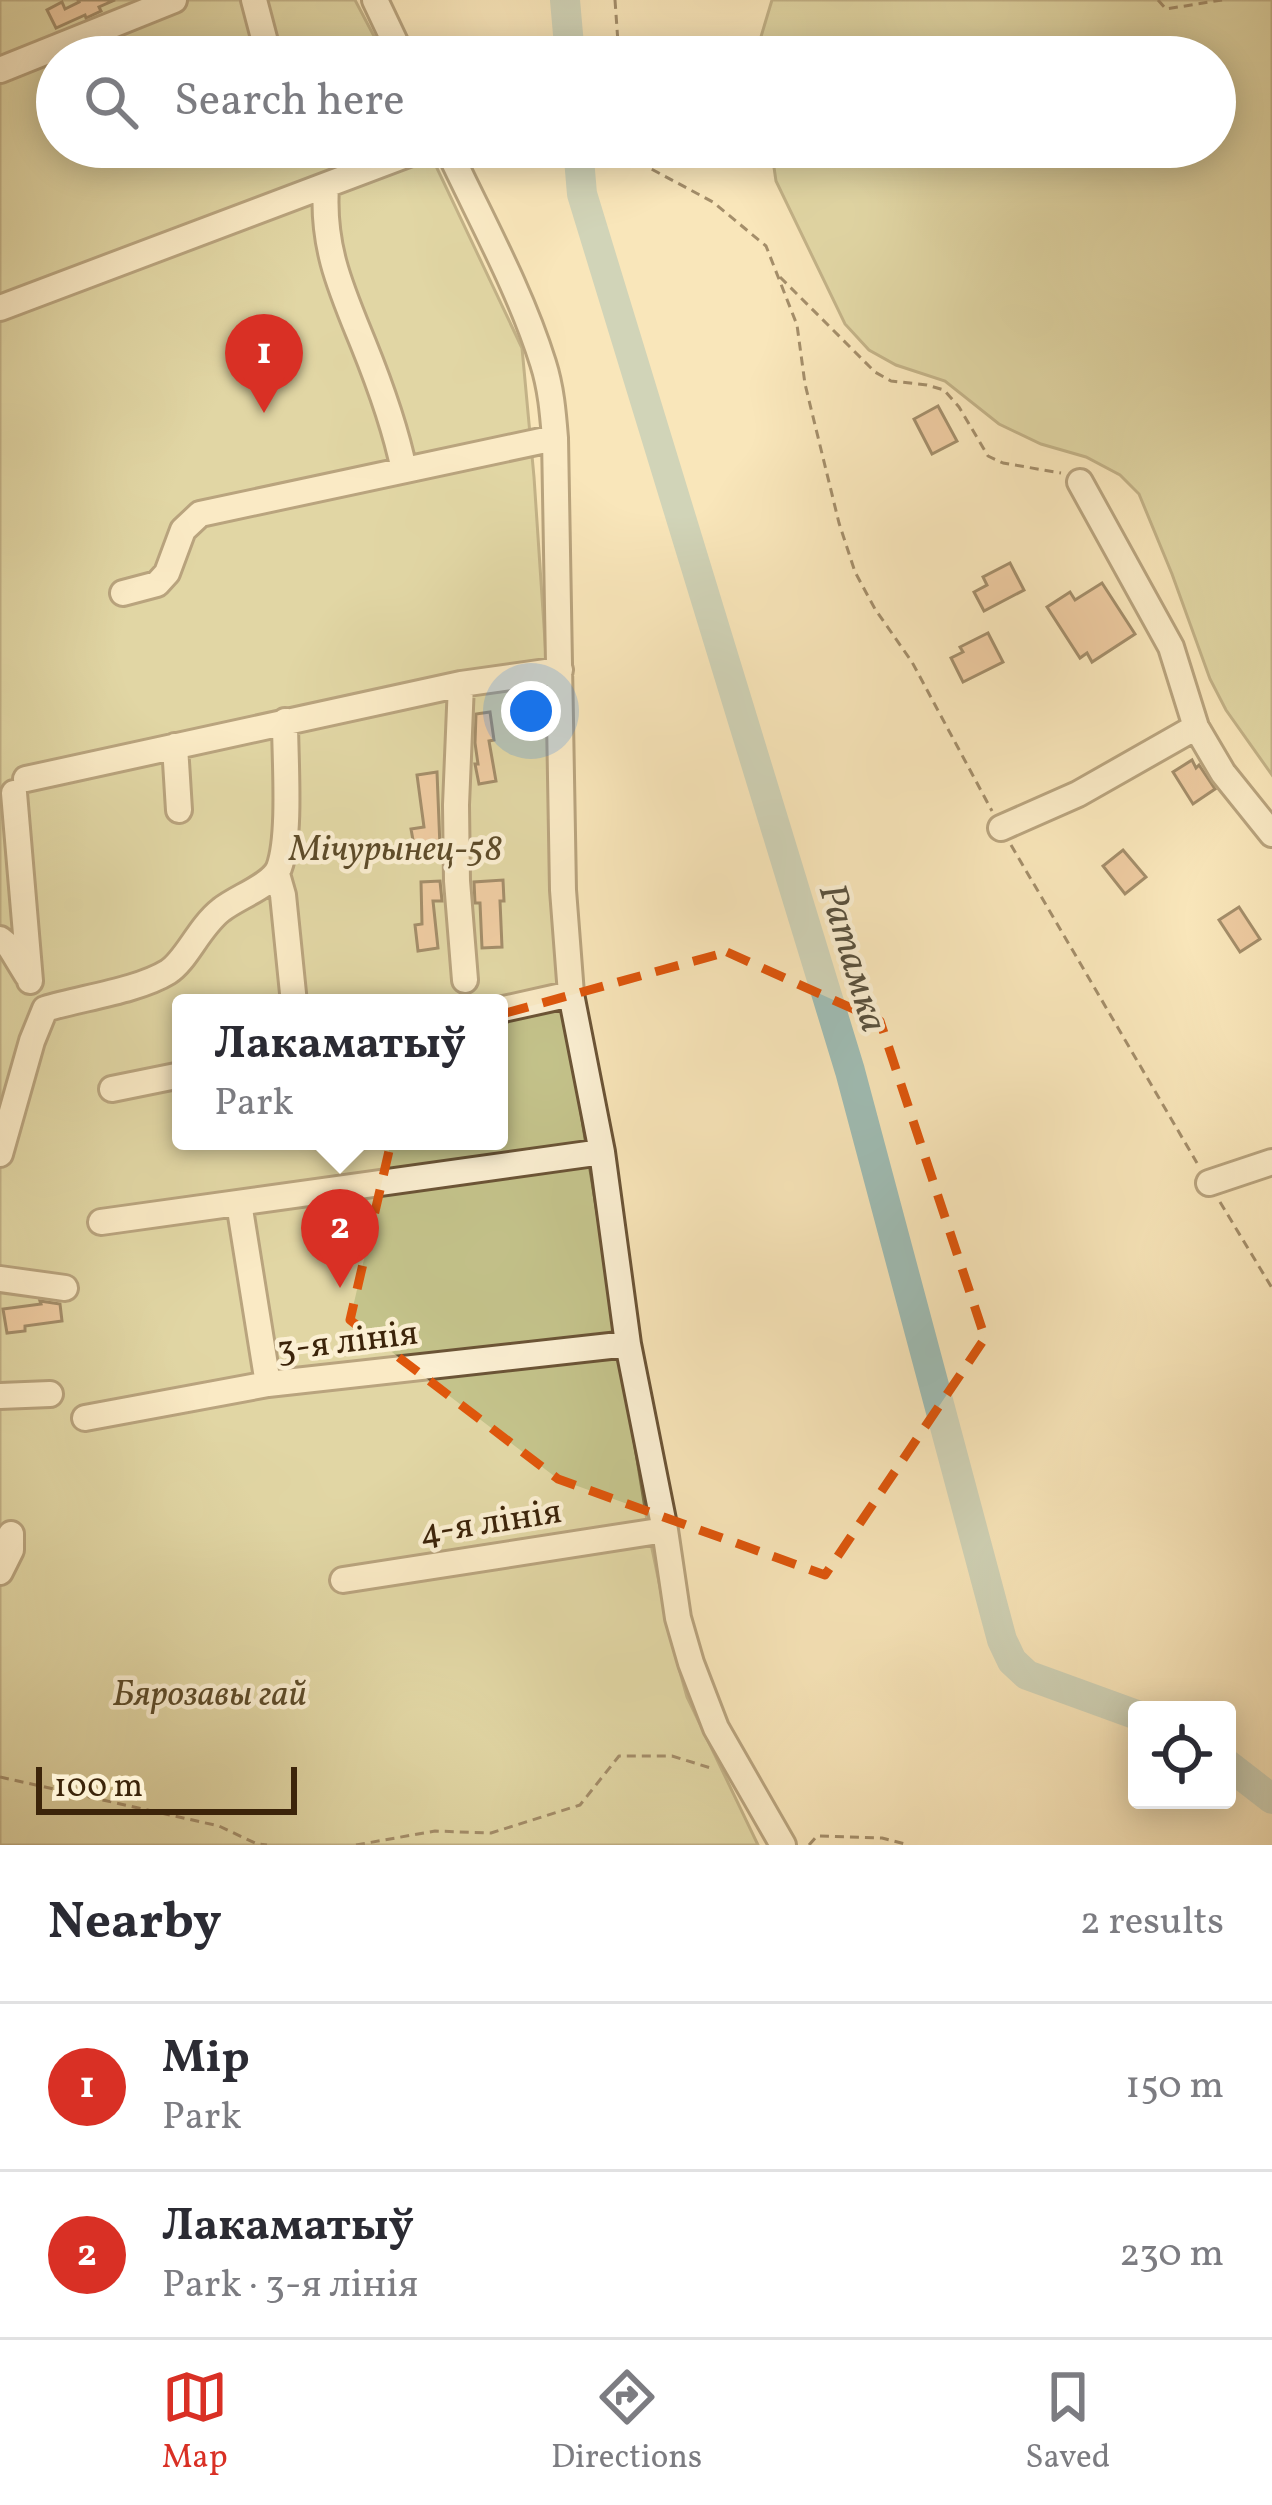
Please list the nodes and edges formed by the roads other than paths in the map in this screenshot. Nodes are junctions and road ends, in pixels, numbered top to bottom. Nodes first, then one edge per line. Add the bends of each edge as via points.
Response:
1 (174, 0) edge
2 (254, 0) edge
3 (375, 0) edge
4 (85, 36) edge
5 (263, 36) edge
6 (392, 36) edge
7 (36, 56) edge
8 (0, 70) edge
9 (374, 168) edge
10 (457, 168) edge
11 (326, 187) junction
12 (0, 308) edge
13 (555, 438) junction
14 (404, 470) junction
15 (1080, 482) road end
16 (123, 593) dead end
17 (560, 670) junction
18 (461, 683) junction
19 (285, 722) junction
20 (1196, 727) junction
21 (175, 746) junction
22 (179, 810) dead end
23 (1001, 828) road end
24 (1272, 834) edge
25 (277, 874) junction
26 (0, 939) edge
27 (465, 980) dead end
28 (30, 981) junction
29 (293, 994) edge
30 (567, 995) junction
31 (508, 1008) edge
32 (45, 1009) junction
33 (172, 1077) edge
34 (112, 1089) dead end
35 (595, 1153) junction
36 (0, 1154) edge
37 (1272, 1162) edge
38 (1209, 1183) road end
39 (239, 1203) junction
40 (100, 1222) dead end
41 (0, 1279) edge
42 (65, 1288) dead end
43 (624, 1344) junction
44 (268, 1384) junction
45 (50, 1394) dead end
46 (0, 1396) edge
47 (85, 1418) dead end
48 (657, 1530) junction
49 (11, 1534) dead end
50 (0, 1572) edge
51 (344, 1580) dead end
52 (783, 1845) edge

1 - 4 street
2 - 5 street
3 - 6 street
7 - 8 street
9 - 11 street
10 - 13 street via 544,366
11 - 12 street
11 - 14 street via 331,259
13 - 14 street
13 - 17 street
14 - 16 street via 200,514 183,530 157,584
15 - 20 street via 1172,647
17 - 18 street
17 - 30 street
18 - 19 street
18 - 27 street via 457,843
19 - 21 street
19 - 25 street
20 - 23 street
20 - 24 street
21 - 22 street
21 - 28 street via 20,786
25 - 29 street
25 - 32 street via 219,911 171,971
26 - 28 street
28 - 32 street
30 - 31 street
30 - 35 street
32 - 36 street
33 - 34 street
35 - 39 street
35 - 43 street
37 - 38 street
39 - 40 street
39 - 44 street
41 - 42 street
43 - 44 street, 3-я лінія
43 - 48 street
44 - 47 street, 3-я лінія
45 - 46 street
48 - 51 street, 4-я лінія
48 - 52 street via 716,1727
49 - 50 street

